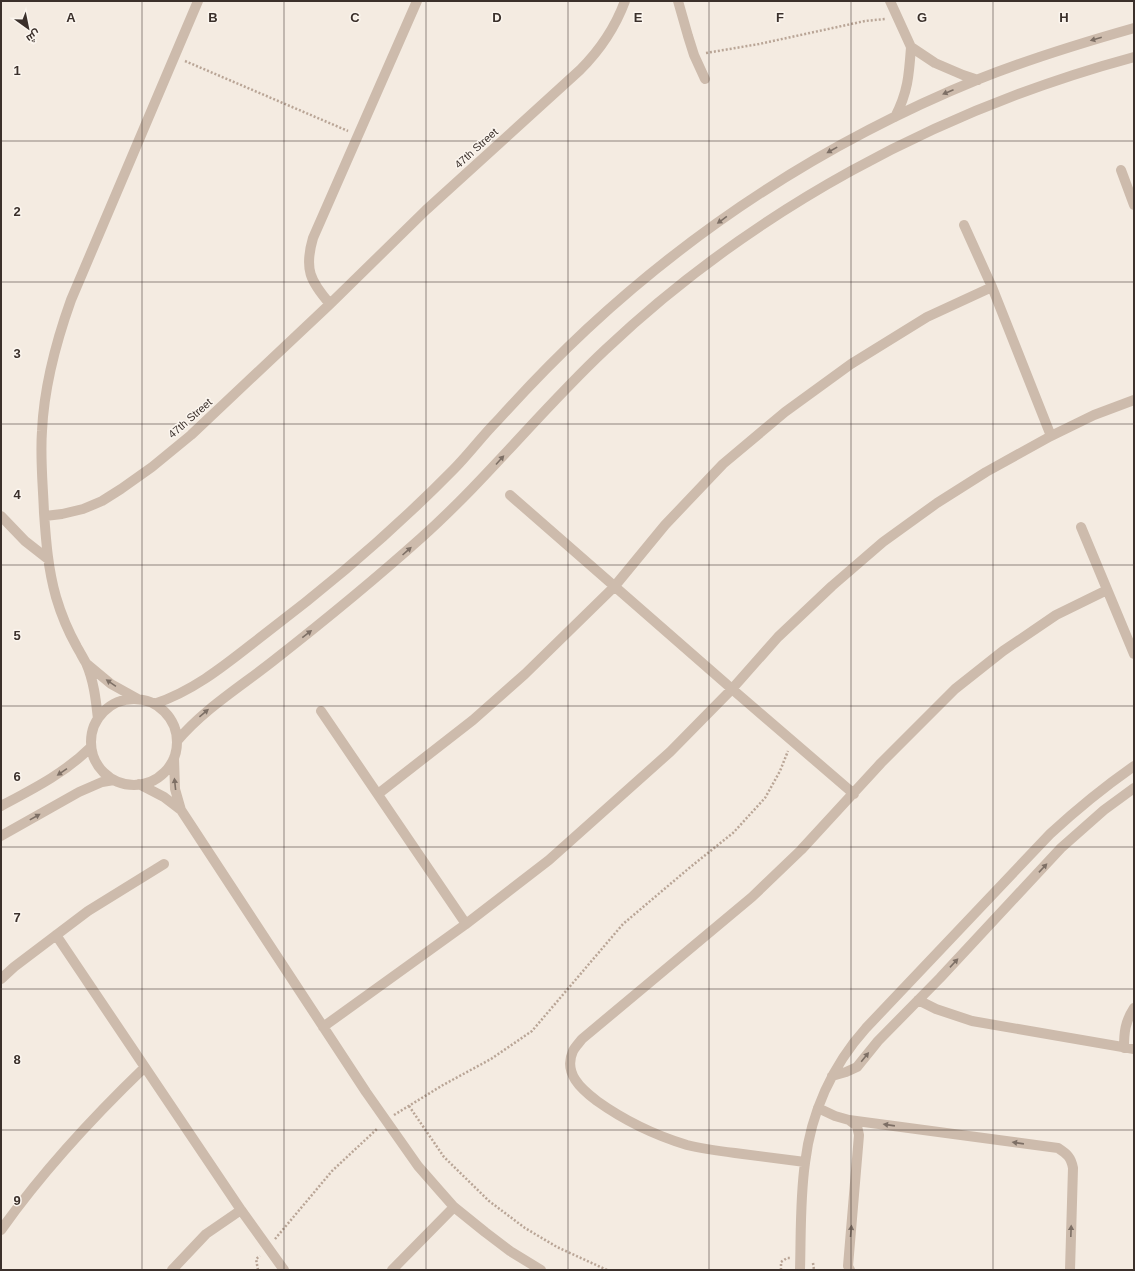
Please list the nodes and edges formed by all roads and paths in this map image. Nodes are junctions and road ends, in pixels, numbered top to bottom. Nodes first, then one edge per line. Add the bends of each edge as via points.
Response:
1 (198, 1) edge
2 (416, 1) edge
3 (625, 1) edge
4 (678, 1) edge
5 (890, 1) edge
6 (898, 17) junction
7 (1134, 28) edge
8 (912, 47) junction
9 (694, 56) junction
10 (174, 57) junction
11 (1134, 57) edge
12 (706, 79) dead end
13 (978, 80) junction
14 (895, 117) junction
15 (359, 136) junction
16 (1121, 170) dead end
17 (1134, 205) edge
18 (964, 225) dead end
19 (992, 287) junction
20 (330, 304) junction
21 (1134, 400) edge
22 (1051, 436) junction
23 (510, 495) dead end
24 (1, 516) edge
25 (45, 516) junction
26 (1081, 527) dead end
27 (48, 559) junction
28 (614, 587) junction
29 (1107, 590) junction
30 (1134, 654) edge
31 (86, 663) junction
32 (732, 689) junction
33 (139, 699) junction
34 (154, 704) junction
35 (321, 711) dead end
36 (98, 719) junction
37 (177, 741) junction
38 (792, 741) junction
39 (91, 747) junction
40 (174, 758) junction
41 (1134, 766) edge
42 (114, 780) junction
43 (140, 784) junction
44 (1134, 788) edge
45 (378, 794) junction
46 (854, 794) junction
47 (1, 806) edge
48 (181, 810) junction
49 (1, 836) edge
50 (164, 864) dead end
51 (466, 924) junction
52 (56, 935) junction
53 (1, 979) edge
54 (918, 1000) junction
55 (1134, 1008) edge
56 (323, 1027) junction
57 (1129, 1049) edge
58 (144, 1068) junction
59 (832, 1076) junction
60 (409, 1106) junction
61 (818, 1108) junction
62 (385, 1120) junction
63 (849, 1120) junction
64 (805, 1162) junction
65 (454, 1207) junction
66 (240, 1210) junction
67 (1, 1230) edge
68 (268, 1248) junction
69 (172, 1270) edge
70 (258, 1270) edge
71 (284, 1270) edge
72 (392, 1270) edge
73 (541, 1270) edge
74 (607, 1270) edge
75 (800, 1270) edge
76 (850, 1270) edge
77 (1070, 1270) edge

1 - 10 street
2 - 15 street
3 - 20 street, 47th Street via 612,29 592,58 426,210
4 - 9 street
5 - 6 street
6 - 8 street
6 - 9 path via 865,21
7 -> 13 street via 1057,51
8 - 13 street via 949,70
8 - 14 street via 908,83
9 - 12 street
10 - 15 path
10 - 25 street via 64,319 44,407 41,452
37 -> 11 street via 197,719 336,612 426,533 475,487 603,351 673,291 747,236 824,186 934,129 1029,90
13 -> 14 street
14 -> 34 street via 772,186 732,212 657,269 580,336 497,420 455,468 369,548 285,619 204,680 180,694
15 - 20 street via 310,249 312,280
16 - 17 street
18 - 19 street
19 - 22 street
19 - 28 street via 927,317 851,364 785,412 722,464 665,525
20 - 25 street, 47th Street via 191,435 152,467 102,501 83,509
21 - 22 street via 1094,415
22 - 32 street via 986,472 883,542 784,632
23 - 28 street
24 - 27 street via 25,541
25 - 27 street
26 - 29 street
27 - 31 street via 68,630
28 - 32 street
28 - 45 street via 502,695
29 - 30 street
29 - 46 street via 1056,615 1003,651 955,689 918,724
33 -> 31 street via 111,684
31 - 36 street
32 - 38 street
32 - 51 street via 670,752 555,855
33 - 34 street
33 - 36 street via 120,702
34 - 37 street via 171,719
35 - 45 street
36 - 39 street via 92,734
37 - 40 street
38 - 46 street
38 - 60 path via 765,798 733,833 623,924 532,1030 491,1059
39 - 42 street via 99,767
39 -> 47 street via 74,764 59,774
40 - 43 street via 163,773
48 -> 40 street via 175,789
41 - 59 street via 1096,794 1050,834 866,1028 843,1056
42 - 43 street
49 -> 42 street via 80,792 102,782
43 - 48 street
54 -> 44 street via 1061,848 1104,810
45 - 51 street
46 - 64 street via 752,897 582,1039 573,1051 570,1064 573,1077 590,1096 619,1116 662,1137 716,1150
48 - 56 street
50 - 52 street via 88,911
51 - 56 street
52 - 53 street
52 - 58 street
54 - 57 street via 972,1021
59 -> 54 street via 857,1067
55 - 57 street via 1124,1029
56 - 62 street
58 - 66 street
58 - 67 street via 71,1142 35,1184
59 - 61 street
60 - 62 path
60 - 74 path via 444,1157 490,1201 525,1228
61 - 63 street
61 - 64 street
62 - 65 street via 418,1166
62 - 68 path via 332,1171
76 -> 63 street via 848,1266 859,1135 857,1126
77 -> 63 street via 1073,1168 1071,1159 1058,1148
64 - 75 street
65 - 72 street
65 - 73 street via 497,1242
66 - 68 street
66 - 69 street via 206,1234
68 - 70 path via 256,1259
68 - 71 street

